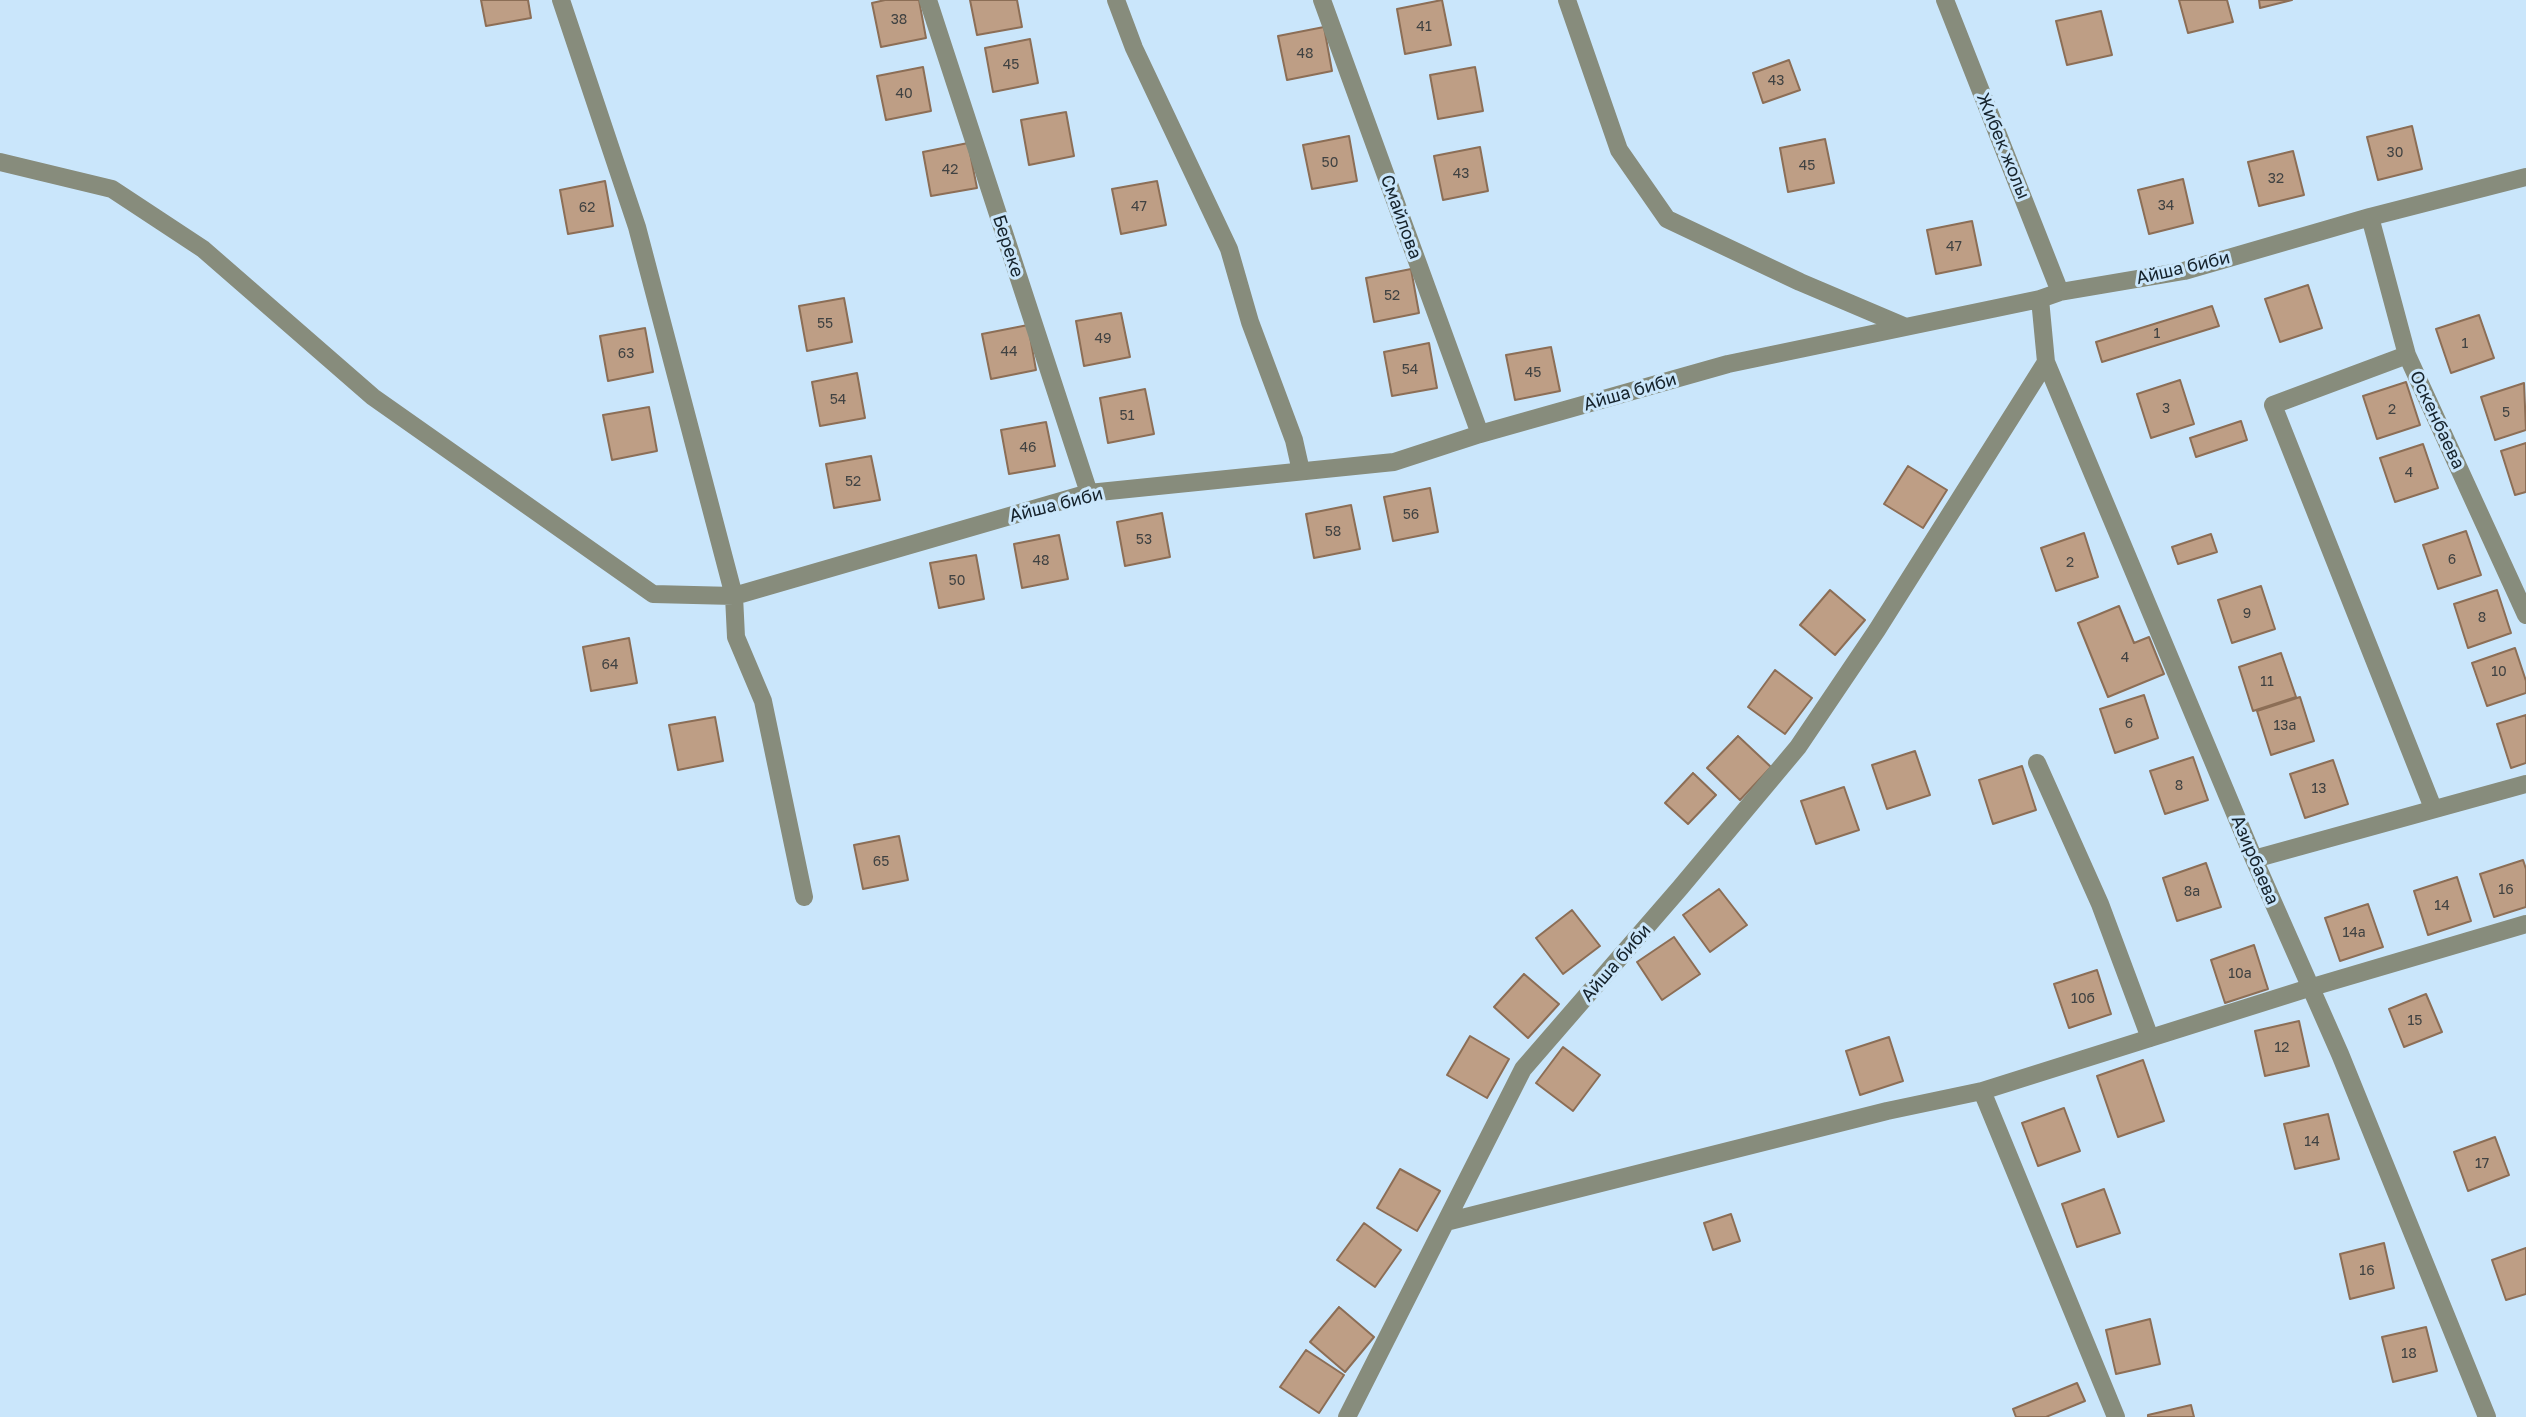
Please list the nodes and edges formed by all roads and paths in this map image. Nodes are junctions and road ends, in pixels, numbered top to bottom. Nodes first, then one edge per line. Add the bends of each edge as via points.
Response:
1 (561, 0) edge
2 (928, 0) edge
3 (1116, 0) edge
4 (1322, 0) edge
5 (1567, 0) edge
6 (1945, 0) edge
7 (0, 162) edge
8 (2526, 177) edge
9 (2370, 217) junction
10 (2060, 292) junction
11 (2040, 299) junction
12 (1906, 327) junction
13 (2407, 355) junction
14 (2046, 362) junction
15 (1479, 434) junction
16 (1301, 471) junction
17 (1089, 493) junction
18 (734, 596) junction
19 (2526, 615) edge
20 (2037, 763) dead end
21 (2526, 784) edge
22 (2433, 808) junction
23 (2254, 859) junction
24 (804, 897) dead end
25 (2526, 924) edge
26 (2309, 988) junction
27 (2150, 1038) junction
28 (1982, 1091) junction
29 (1446, 1222) junction
30 (1348, 1417) edge
31 (2116, 1417) edge
32 (2487, 1417) edge

1 - 18 street via 637,226
2 - 17 street, Береке
3 - 16 street via 1229,249
4 - 15 street, Смайлова
5 - 12 street via 1619,150 1667,219
6 - 10 street, Жибек жолы
7 - 18 street, Айша биби via 112,189 203,248 373,397 653,594
8 - 9 street, Айша биби
9 - 10 street, Айша биби via 2184,271
9 - 13 street, Оскенбаева
10 - 11 street, Айша биби
11 - 12 street, Айша биби
11 - 14 street, Азирбаева
12 - 15 street, Айша биби via 1728,364
13 - 19 street, Оскенбаева
13 - 22 street via 2273,405
14 - 23 street, Азирбаева
14 - 29 street, Айша биби via 1877,631 1798,747 1523,1069
15 - 16 street, Айша биби via 1394,462
16 - 17 street, Айша биби
17 - 18 street, Айша биби
18 - 24 street via 736,638 763,701
20 - 27 street via 2100,904
21 - 22 street
22 - 23 street
23 - 26 street, Азирбаева
25 - 26 street
26 - 27 street
26 - 32 street, Азирбаева
27 - 28 street
28 - 29 street
28 - 31 street
29 - 30 street, Айша биби

